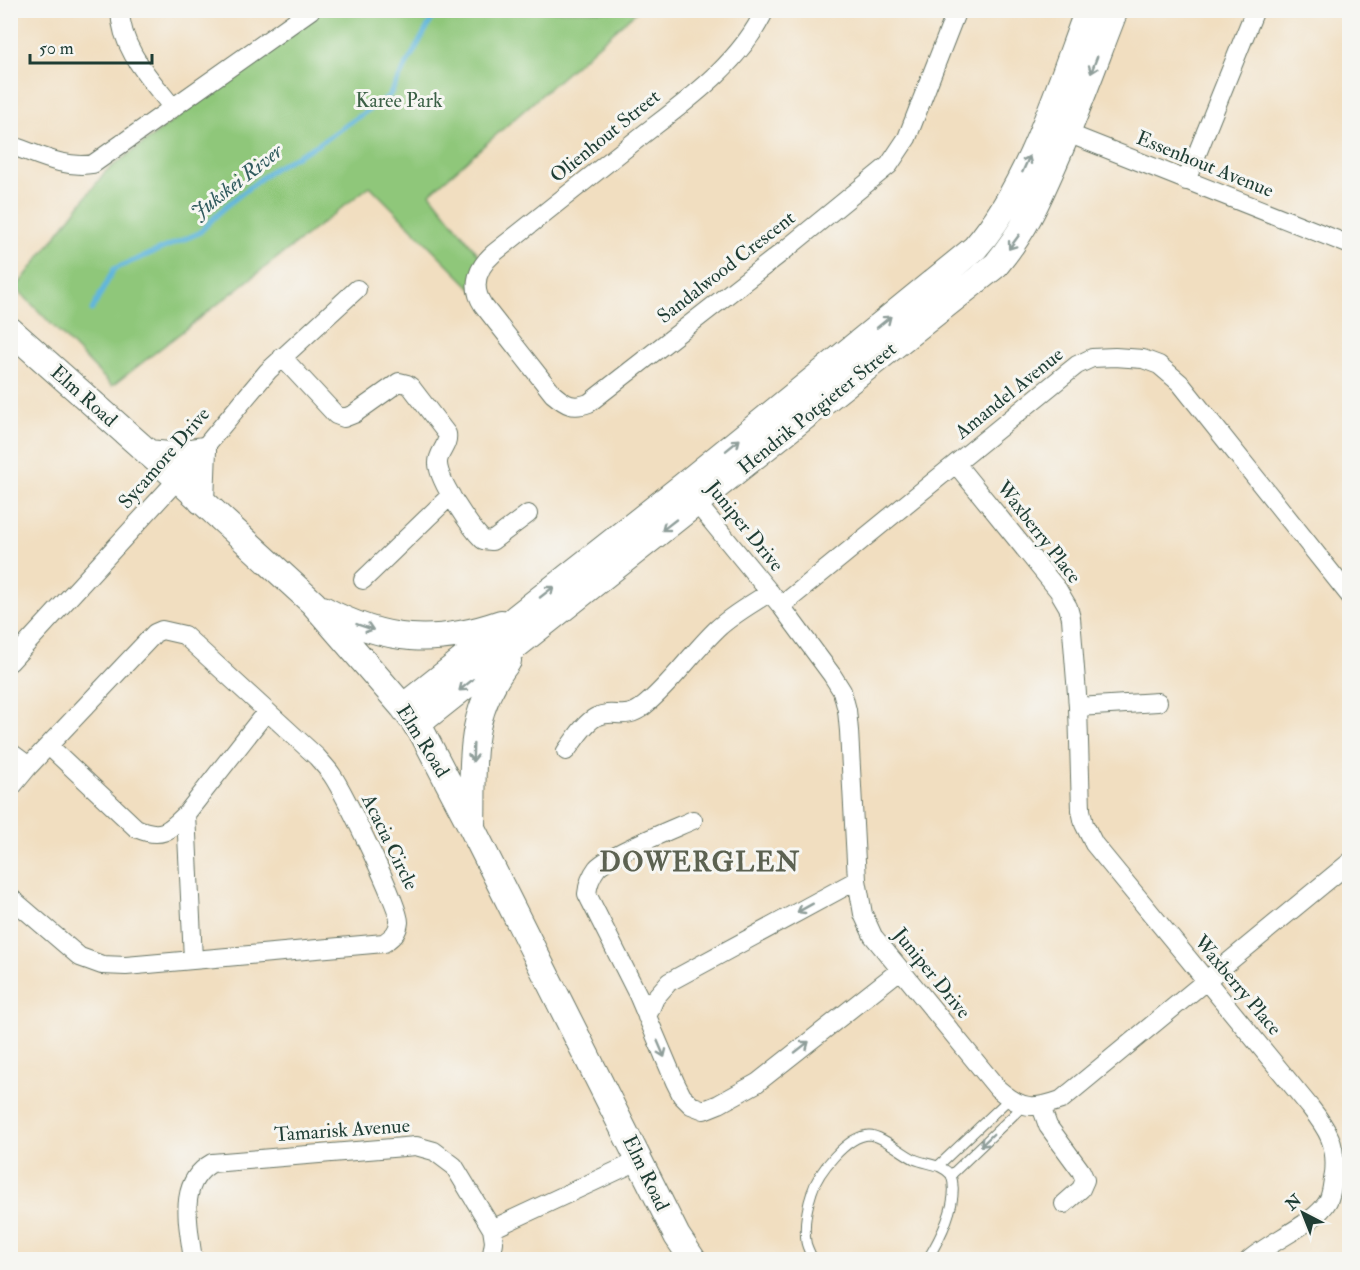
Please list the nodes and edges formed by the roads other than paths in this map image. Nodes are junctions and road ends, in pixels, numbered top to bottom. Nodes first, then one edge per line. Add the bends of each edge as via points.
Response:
1 (120, 10) edge
2 (311, 10) edge
3 (765, 10) edge
4 (957, 10) edge
5 (1088, 10) edge
6 (1115, 10) edge
7 (1255, 10) edge
8 (173, 108) junction
9 (1056, 128) junction
10 (10, 145) edge
11 (1186, 181) junction
12 (1350, 245) edge
13 (357, 289) dead end
14 (477, 293) joint
15 (10, 330) edge
16 (282, 357) junction
17 (203, 450) junction
18 (148, 453) junction
19 (956, 464) junction
20 (178, 479) junction
21 (451, 495) junction
22 (690, 495) junction
23 (201, 501) junction
24 (528, 514) dead end
25 (363, 580) dead end
26 (1350, 596) edge
27 (776, 599) junction
28 (313, 603) junction
29 (524, 624) junction
30 (10, 662) edge
31 (1158, 702) dead end
32 (1078, 707) junction
33 (266, 712) junction
34 (410, 716) junction
35 (49, 746) junction
36 (566, 751) dead end
37 (10, 752) edge
38 (29, 766) junction
39 (10, 789) edge
40 (186, 814) junction
41 (693, 820) dead end
42 (472, 828) junction
43 (1350, 862) edge
44 (857, 880) junction
45 (10, 897) edge
46 (193, 959) junction
47 (900, 970) junction
48 (629, 976) junction
49 (1206, 981) junction
50 (669, 982) junction
51 (647, 1017) junction
52 (1024, 1104) junction
53 (1342, 1144) edge
54 (640, 1161) junction
55 (939, 1165) junction
56 (951, 1175) junction
57 (1064, 1204) dead end
58 (492, 1229) junction
59 (193, 1260) edge
60 (491, 1260) edge
61 (693, 1260) edge
62 (813, 1260) edge
63 (927, 1260) edge
64 (1249, 1260) edge

1 - 8 street via 121,29 131,53
2 - 8 street
3 - 14 street, Olienhout Street via 748,40 721,70 487,259 477,274
4 - 14 street, Sandalwood Crescent via 918,112 889,165 589,403 568,406 554,394 496,323
5 - 9 street, Hendrik Potgieter Street
6 -> 9 street, Hendrik Potgieter Street
7 - 11 street
8 - 10 street via 93,164 64,164
9 - 11 street, Essenhout Avenue
9 - 22 street, Hendrik Potgieter Street via 1030,217 996,265
11 - 12 street, Essenhout Avenue
13 - 16 street, Sycamore Drive
15 - 18 street, Elm Road
16 - 17 street, Sycamore Drive
16 - 21 street via 336,415 344,418 399,382 406,384 447,434 438,466
17 - 18 street via 169,455
17 - 20 street, Sycamore Drive
17 - 23 street
18 - 20 street, Elm Road
19 - 26 street, Amandel Avenue via 1085,361 1099,357 1143,359 1159,365 1180,384
19 - 27 street, Amandel Avenue
19 - 32 street, Waxberry Place via 1065,601 1071,618
20 - 23 street, Elm Road
20 - 30 street, Sycamore Drive
21 - 24 street via 486,541 492,541
21 - 25 street
22 - 27 street, Juniper Drive
22 - 29 street, Hendrik Potgieter Street
23 - 28 street, Elm Road
27 - 36 street, Amandel Avenue via 732,617 646,704 628,715 596,717
27 - 44 street, Juniper Drive via 842,691 847,710
28 -> 29 street via 366,628 411,638 437,638
28 - 34 street, Elm Road
29 - 34 street, Hendrik Potgieter Street
29 -> 42 street via 478,717
31 - 32 street
32 - 49 street, Waxberry Place via 1081,810 1088,833
33 - 35 street, Acacia Circle via 184,635 162,630 140,648
33 - 40 street
33 - 46 street, Acacia Circle via 332,775 398,911 396,935 384,944
34 - 42 street, Elm Road
35 - 38 street, Acacia Circle
35 - 40 street via 136,828 151,835 161,834
37 - 38 street
38 - 39 street, Acacia Circle
40 - 46 street
41 - 48 street via 613,857 598,867 588,885 587,894
42 - 54 street, Elm Road
43 - 49 street
44 - 47 street, Juniper Drive via 866,923
44 -> 50 street
45 - 46 street, Acacia Circle via 87,960 126,966
51 -> 47 street via 682,1096 704,1110 757,1083
47 - 52 street, Juniper Drive via 998,1089
48 - 50 street via 648,984
48 - 51 street
49 - 52 street via 1060,1100
49 - 53 street, Waxberry Place
50 - 51 street via 655,998
52 - 55 lane
52 -> 56 lane
52 - 57 street, Juniper Drive via 1048,1126 1085,1180
53 - 64 street, Waxberry Place via 1336,1157 1332,1191 1323,1208
54 - 58 street
54 - 61 street, Elm Road
55 - 56 lane
55 - 62 lane via 915,1160 872,1135 861,1136 845,1146 831,1159 812,1189 806,1244
56 - 63 lane via 954,1194 940,1239
58 - 59 street, Tamarisk Avenue via 454,1166 425,1147 212,1163 195,1177 188,1195
58 - 60 street

